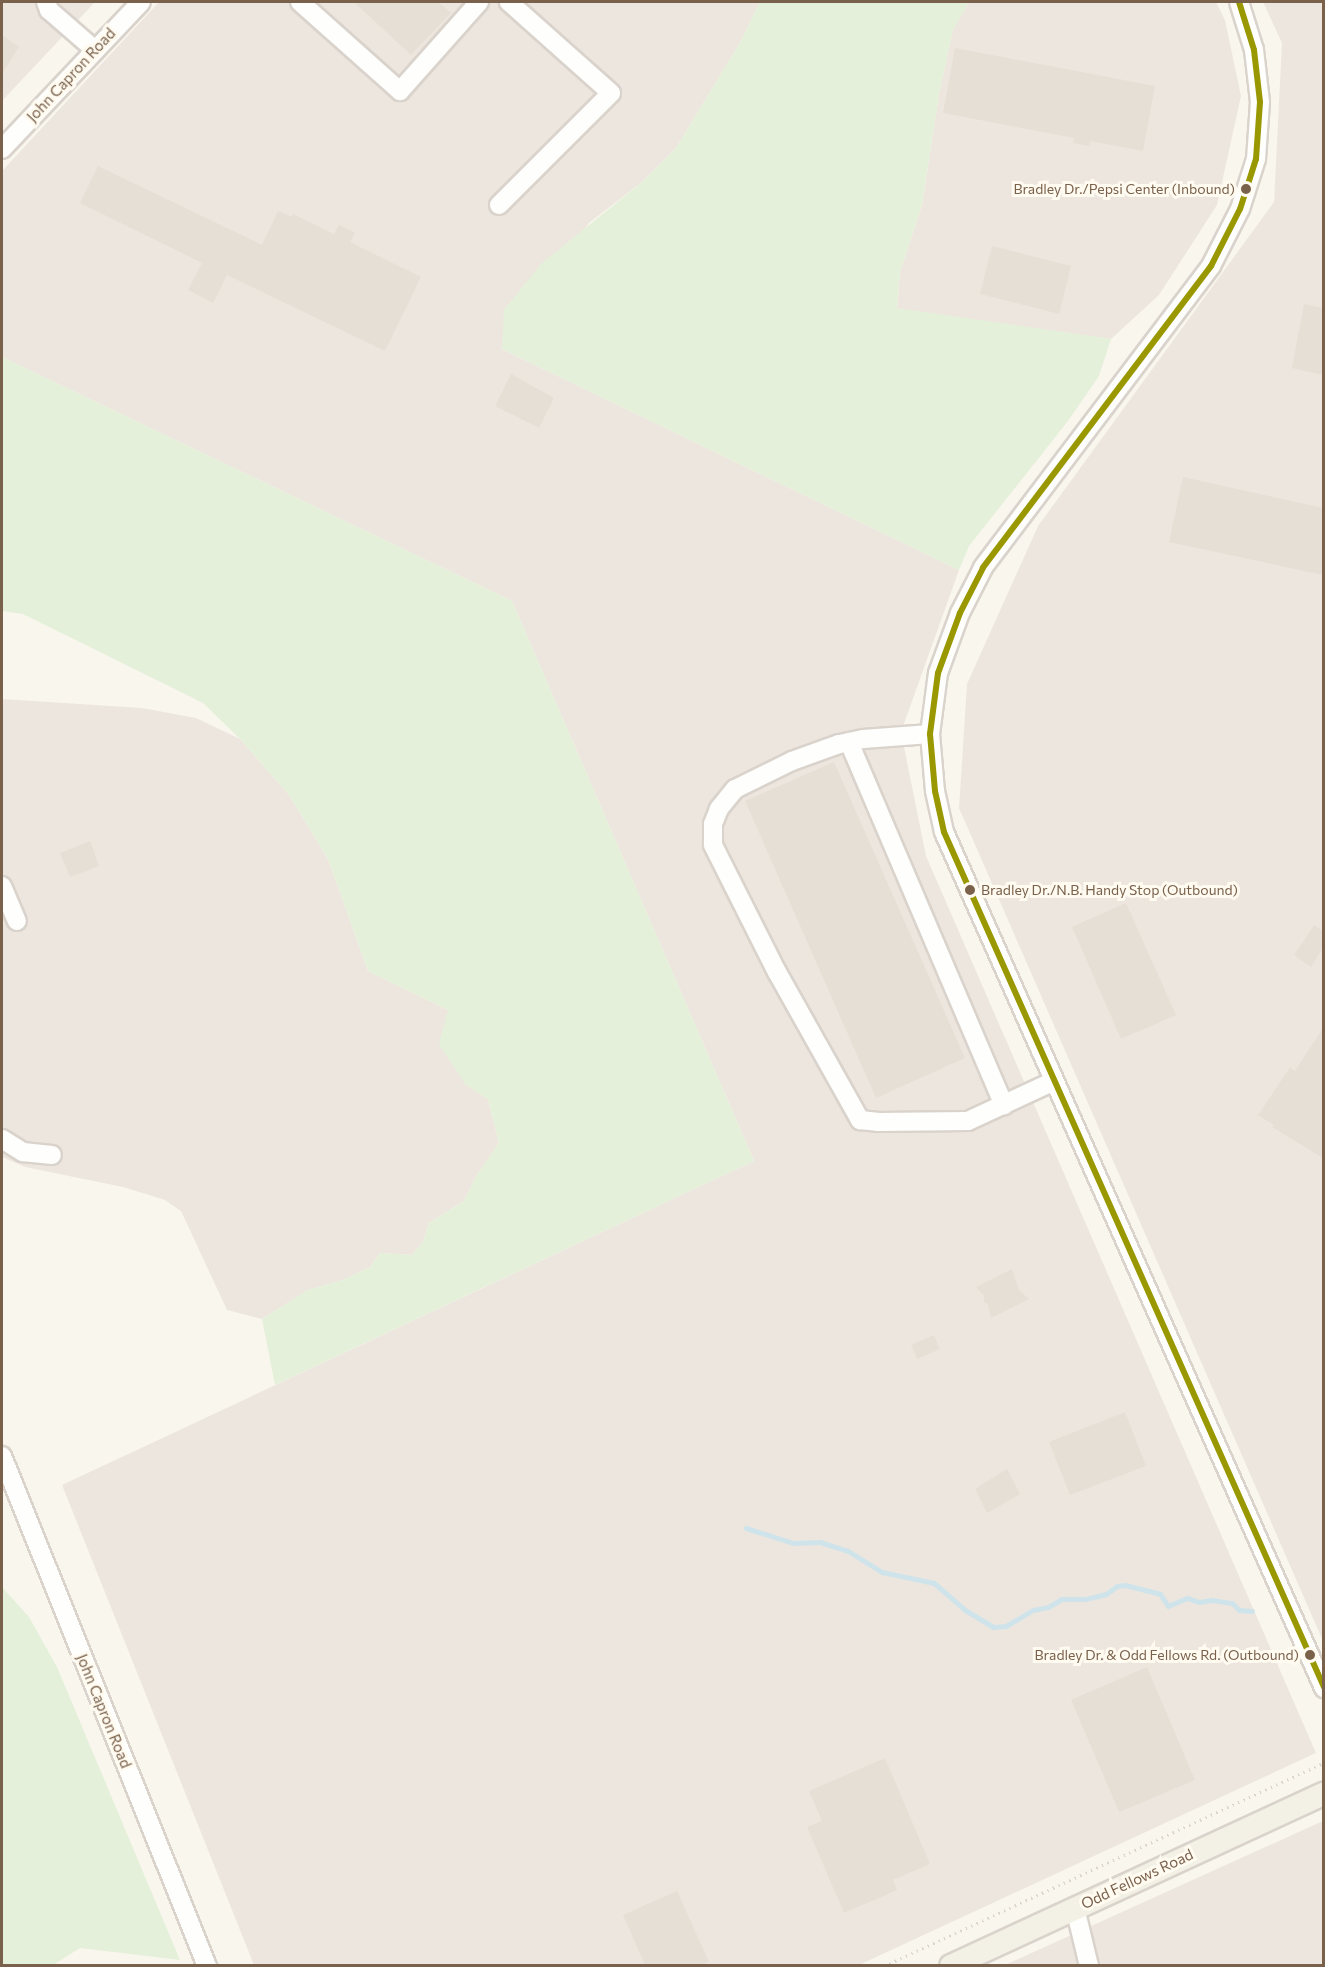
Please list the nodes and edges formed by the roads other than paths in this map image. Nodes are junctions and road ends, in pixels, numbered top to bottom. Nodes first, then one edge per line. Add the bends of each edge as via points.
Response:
1 (46, 2) edge
2 (141, 2) edge
3 (300, 2) edge
4 (479, 2) edge
5 (509, 2) edge
6 (1239, 2) edge
7 (94, 50) junction
8 (2, 149) edge
9 (499, 205) dead end
10 (930, 734) junction
11 (849, 742) junction
12 (2, 886) edge
13 (17, 921) dead end
14 (1054, 1081) junction
15 (1004, 1105) junction
16 (2, 1139) edge
17 (52, 1155) dead end
18 (2, 1456) edge
19 (1323, 1688) edge
20 (1323, 1794) edge
21 (1075, 1908) junction
22 (207, 1965) edge
23 (951, 1965) edge
24 (1089, 1965) edge

1 - 7 street via 49,10
2 - 7 street, John Capron Road
3 - 4 street via 400,91
5 - 9 street via 611,93
6 - 10 street via 1254,50 1260,102 1256,159 1240,209 1211,266 983,568 960,613 938,673
7 - 8 street, John Capron Road
10 - 11 street
10 - 14 street via 935,791 944,832
11 - 15 street
11 - 15 street via 792,761 735,789 719,809 713,825 713,845 777,972 860,1120 969,1121
12 - 13 street
14 - 15 street
14 - 19 street
16 - 17 street via 22,1152
18 - 22 street, John Capron Road
20 - 21 main road, Odd Fellows Road
21 - 23 main road, Odd Fellows Road
21 - 24 street

